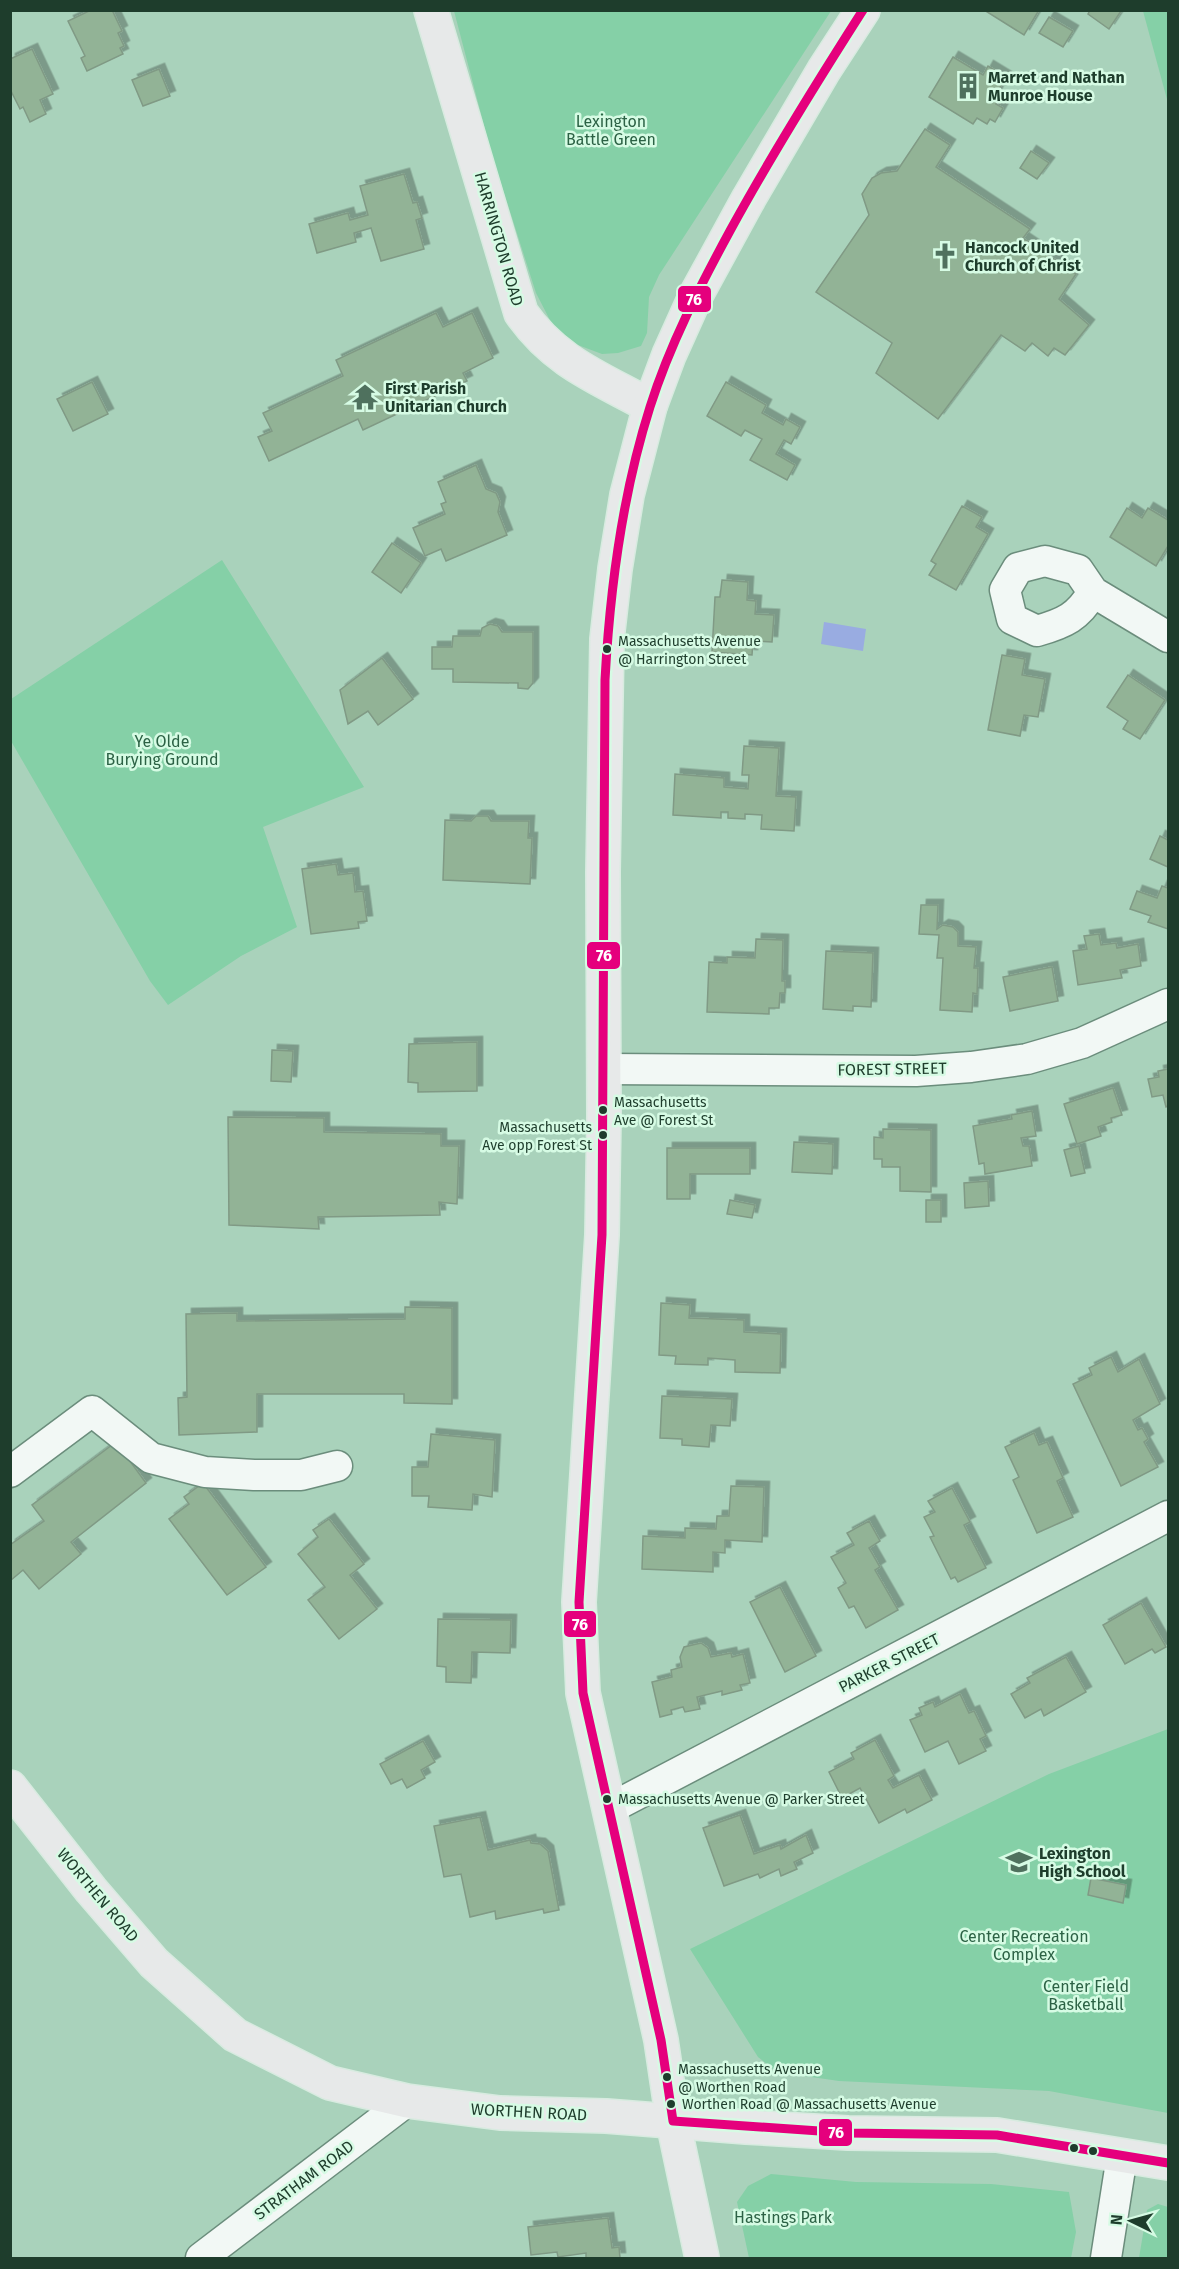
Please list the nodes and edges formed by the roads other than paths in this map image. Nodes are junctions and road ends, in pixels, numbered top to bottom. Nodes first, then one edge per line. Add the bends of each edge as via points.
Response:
1 (431, 10) edge
2 (863, 10) edge
3 (650, 406) junction
4 (1093, 591) dead end
5 (1168, 637) edge
6 (1168, 1004) edge
7 (604, 1070) junction
8 (337, 1466) dead end
9 (10, 1472) edge
10 (1168, 1516) edge
11 (10, 1787) edge
12 (609, 1809) junction
13 (407, 2101) junction
14 (673, 2121) junction
15 (1122, 2156) junction
16 (1168, 2163) edge
17 (201, 2259) edge
18 (702, 2259) edge
19 (1106, 2259) edge

1 - 3 main road, HARRINGTON ROAD via 520,313 542,340 572,364
2 - 3 main road via 780,143 715,259 682,324
3 - 7 main road via 623,513 607,649
4 - 5 street
6 - 7 street, FOREST STREET via 1082,1043 1027,1059 971,1067 916,1071
7 - 12 main road via 600,1270 579,1602 583,1693
8 - 9 street via 301,1475 205,1472 151,1458 92,1411
10 - 12 street, PARKER STREET
11 - 13 main road, WORTHEN ROAD via 154,1963 235,2035 330,2083
12 - 14 main road via 661,2040
13 - 14 main road, WORTHEN ROAD via 500,2112
13 - 17 street, STRATHAM ROAD
14 - 15 main road, WORTHEN ROAD via 848,2133 997,2135
14 - 18 main road
15 - 16 main road, WORTHEN ROAD
15 - 19 street

